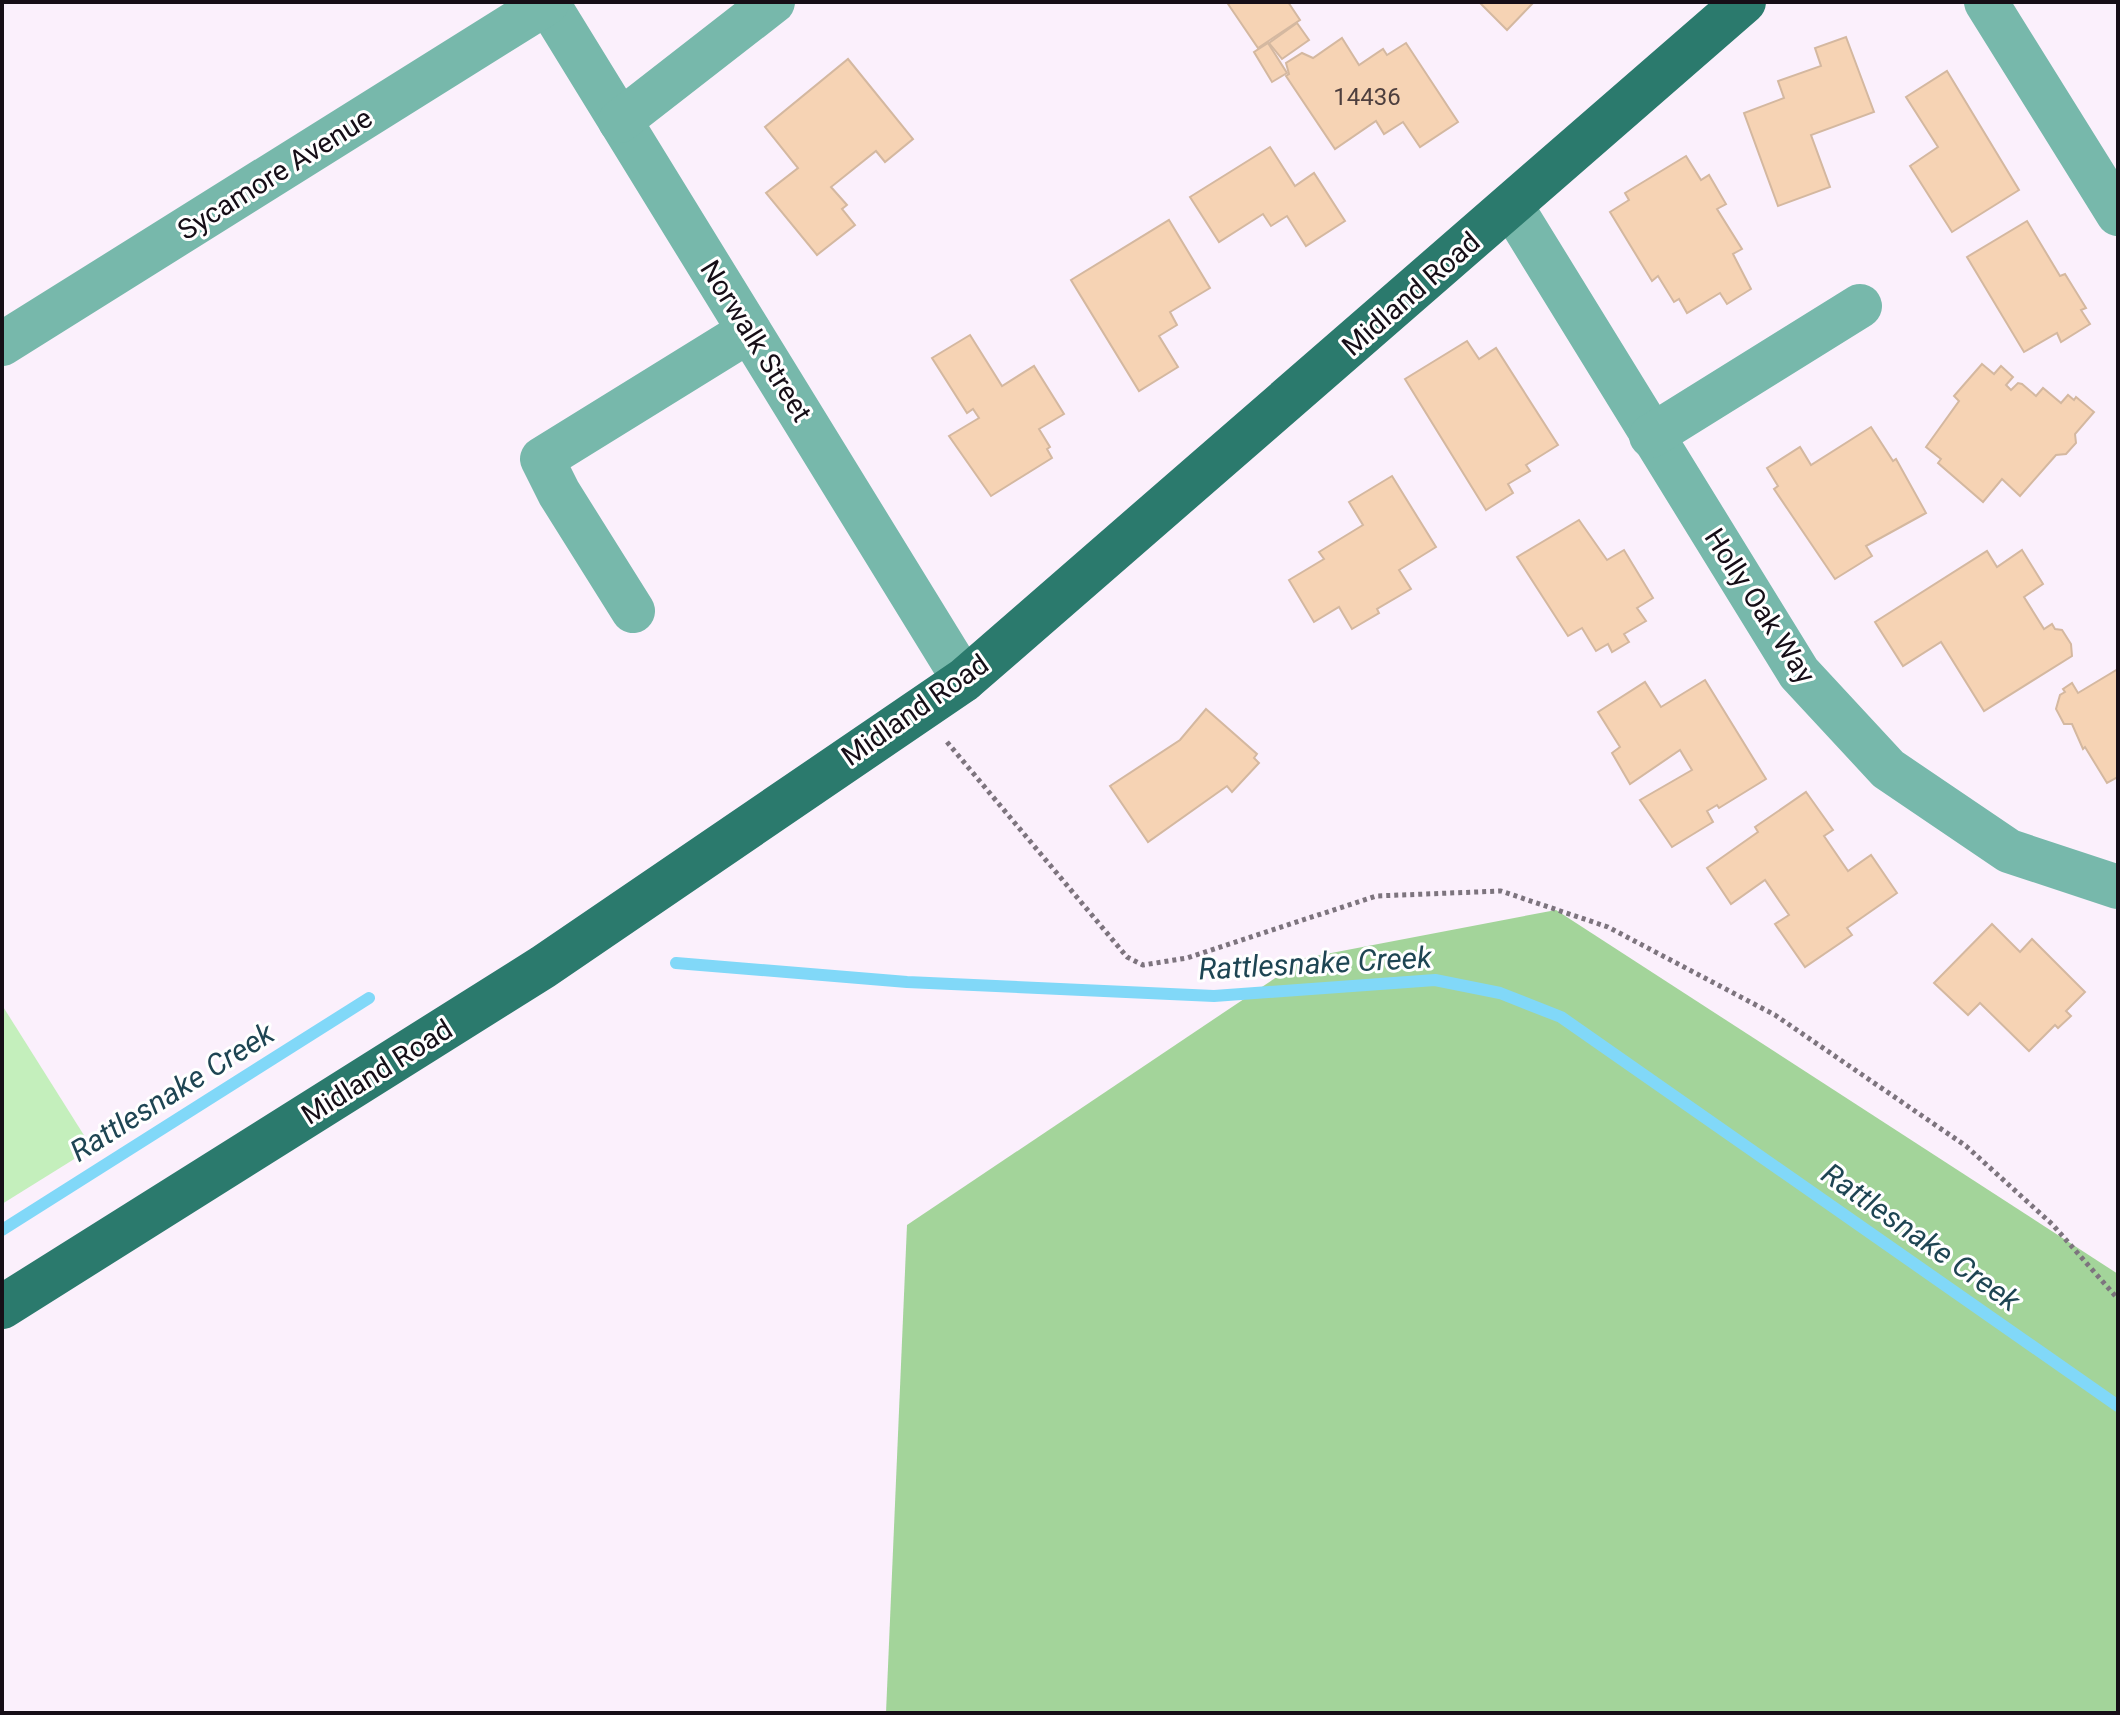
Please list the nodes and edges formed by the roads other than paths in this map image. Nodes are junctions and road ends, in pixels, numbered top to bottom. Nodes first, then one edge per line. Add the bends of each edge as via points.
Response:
1 (547, 2) edge
2 (773, 2) edge
3 (1744, 2) edge
4 (1986, 2) edge
5 (620, 121) junction
6 (1512, 207) junction
7 (2118, 214) edge
8 (1860, 306) dead end
9 (749, 331) junction
10 (2, 344) edge
11 (1651, 436) junction
12 (633, 611) dead end
13 (964, 680) junction
14 (2118, 887) edge
15 (2, 1307) edge

1 - 5 street, Norwalk Street
1 - 10 street, Sycamore Avenue
2 - 5 street
3 - 6 main road, Midland Road
4 - 7 street
5 - 9 street, Norwalk Street
6 - 11 street, Holly Oak Way
6 - 13 main road, Midland Road
8 - 11 street
9 - 12 street via 542,459
9 - 13 street, Norwalk Street
11 - 14 street, Holly Oak Way via 1799,673 1888,769 2009,851
13 - 15 main road, Midland Road via 543,967

